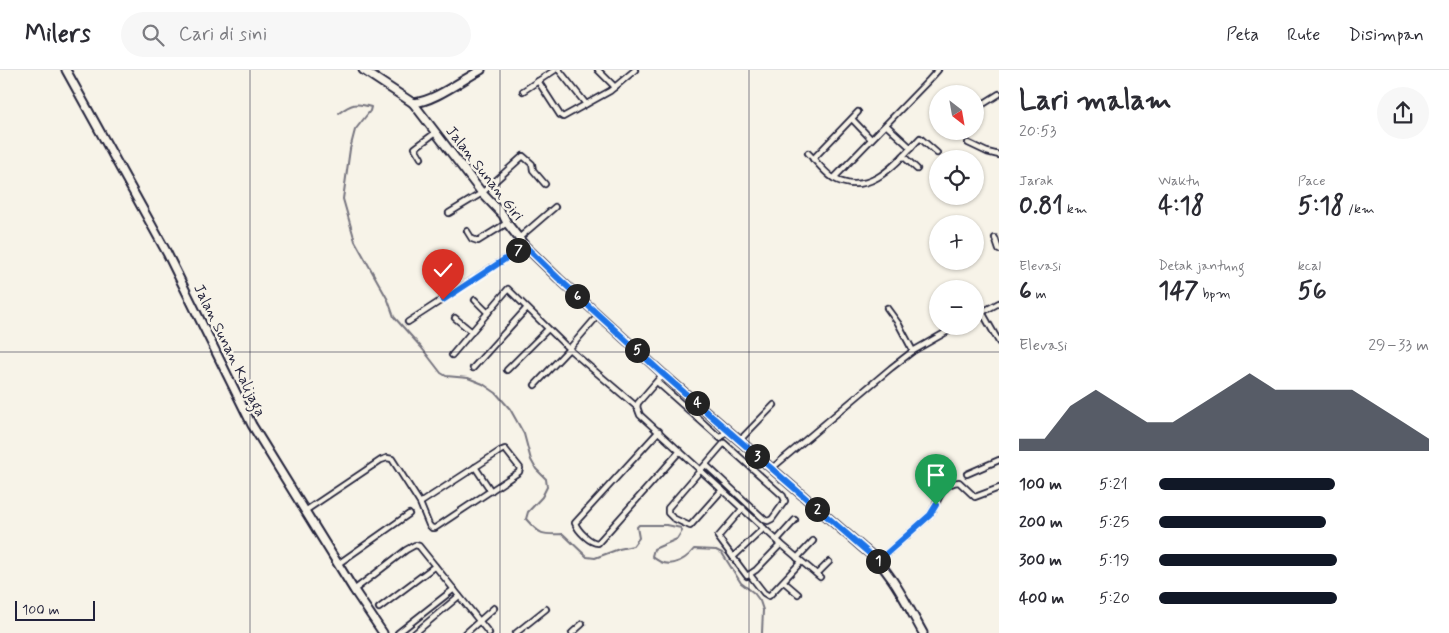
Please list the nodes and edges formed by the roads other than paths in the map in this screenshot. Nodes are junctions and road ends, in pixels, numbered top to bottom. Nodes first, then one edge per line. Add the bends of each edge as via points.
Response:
1 (66, 70) edge
2 (364, 70) edge
3 (481, 70) edge
4 (557, 70) edge
5 (598, 70) edge
6 (635, 70) edge
7 (938, 70) edge
8 (538, 81) junction
9 (615, 87) junction
10 (523, 91) dead end
11 (999, 94) edge
12 (413, 103) junction
13 (984, 103) edge
14 (586, 104) junction
15 (858, 112) dead end
16 (852, 119) junction
17 (886, 125) junction
18 (435, 133) junction
19 (871, 140) junction
20 (968, 143) dead end
21 (911, 148) junction
22 (934, 150) edge
23 (808, 153) dead end
24 (999, 155) edge
25 (903, 156) junction
26 (421, 158) dead end
27 (813, 159) junction
28 (917, 170) dead end
29 (834, 178) junction
30 (545, 184) dead end
31 (482, 192) junction
32 (555, 207) dead end
33 (448, 213) dead end
34 (507, 223) junction
35 (467, 232) dead end
36 (519, 238) junction
37 (995, 238) dead end
38 (525, 246) junction
39 (999, 250) edge
40 (475, 300) dead end
41 (999, 303) edge
42 (526, 308) junction
43 (887, 308) dead end
44 (984, 311) edge
45 (488, 313) junction
46 (984, 316) edge
47 (455, 318) dead end
48 (594, 320) dead end
49 (408, 322) dead end
50 (548, 329) junction
51 (472, 332) junction
52 (941, 335) edge
53 (999, 342) edge
54 (569, 349) junction
55 (913, 351) junction
56 (452, 355) dead end
57 (473, 368) dead end
58 (507, 370) dead end
59 (663, 374) junction
60 (657, 382) junction
61 (535, 385) dead end
62 (774, 406) dead end
63 (636, 407) junction
64 (727, 430) junction
65 (659, 432) junction
66 (739, 441) junction
67 (680, 451) junction
68 (999, 460) edge
69 (706, 464) junction
70 (475, 468) junction
71 (701, 470) junction
72 (772, 470) junction
73 (967, 474) dead end
74 (999, 488) edge
75 (722, 490) junction
76 (491, 491) junction
77 (420, 503) junction
78 (743, 508) junction
79 (305, 511) junction
80 (409, 514) dead end
81 (795, 520) dead end
82 (764, 528) junction
83 (777, 540) junction
84 (813, 541) dead end
85 (781, 544) junction
86 (733, 557) junction
87 (797, 558) junction
88 (878, 561) junction
89 (802, 562) junction
90 (829, 562) dead end
91 (338, 564) junction
92 (435, 566) junction
93 (750, 575) junction
94 (784, 582) junction
95 (454, 589) junction
96 (354, 590) junction
97 (798, 594) dead end
98 (459, 596) junction
99 (433, 605) junction
100 (379, 608) dead end
101 (494, 608) dead end
102 (546, 609) dead end
103 (439, 613) junction
104 (414, 620) junction
105 (479, 622) junction
106 (582, 624) dead end
107 (421, 628) junction
108 (383, 633) edge
109 (398, 633) edge
110 (415, 633) edge
111 (466, 633) edge
112 (489, 633) edge
113 (516, 633) edge
114 (572, 633) edge
115 (923, 633) edge

1 - 79 street, Jalan Sunan Kalijaga via 166,253 252,425
2 - 12 street, Jalan Sunan Giri
3 - 12 street via 439,94
4 - 8 street
4 - 14 street
5 - 9 street
6 - 9 street
7 - 17 street
8 - 10 street
8 - 14 street via 562,117
9 - 14 street
11 - 13 street
12 - 18 street, Jalan Sunan Giri
15 - 16 street
16 - 19 street
16 - 27 street
17 - 19 street
17 - 21 street
18 - 26 street via 416,148
18 - 31 street, Jalan Sunan Giri
19 - 29 street
20 - 24 street
21 - 22 street via 920,138
21 - 25 street
23 - 27 street
25 - 28 street
25 - 29 street via 885,174 865,183
27 - 29 street
30 - 31 street via 523,156
31 - 33 street
31 - 34 street, Jalan Sunan Giri
32 - 36 street
34 - 35 street via 478,241
34 - 36 street, Jalan Sunan Giri
36 - 38 street, Jalan Sunan Giri
37 - 39 street
38 - 49 street
38 - 59 street, Jalan Sunan Giri
40 - 45 street
41 - 44 street
42 - 45 street via 508,289
42 - 50 street
42 - 57 street
43 - 55 street
45 - 51 street
46 - 53 street
47 - 51 street
48 - 54 street
50 - 54 street
50 - 58 street
51 - 56 street
52 - 55 street
54 - 61 street
54 - 63 street
55 - 72 street
59 - 60 street
59 - 64 street, Jalan Sunan Giri
60 - 63 street
60 - 64 street via 720,438
62 - 66 street
63 - 65 street
64 - 66 street, Jalan Sunan Giri
65 - 67 street
65 - 67 street via 575,523 576,527 598,543
66 - 72 street, Jalan Sunan Giri
67 - 71 street
68 - 73 street
69 - 69 street via 725,443 783,496 784,504 770,521 765,520
69 - 71 street
70 - 76 street
70 - 76 street via 500,451 505,449 509,452 520,468 519,472
70 - 77 street
71 - 75 street
71 - 75 street via 668,508 670,515 690,526
72 - 88 street, Jalan Sunan Giri
74 - 88 street via 974,497 959,482 950,485 939,496 930,515
75 - 78 street
76 - 77 street via 435,528 429,525
77 - 79 street via 392,460 387,458
78 - 82 street
78 - 86 street via 718,537
79 - 91 street, Jalan Sunan Kalijaga
80 - 91 street
81 - 83 street
82 - 83 street
82 - 86 street
83 - 85 street
84 - 87 street
85 - 87 street
85 - 93 street
86 - 93 street via 747,576
87 - 89 street
88 - 115 street, Jalan Sunan Giri
89 - 90 street via 818,576
89 - 94 street
91 - 96 street, Jalan Sunan Kalijaga
92 - 95 street
92 - 96 street via 415,545
92 - 100 street
93 - 94 street via 768,596
94 - 97 street
95 - 98 street
95 - 99 street
96 - 108 street, Jalan Sunan Kalijaga
98 - 103 street
98 - 105 street
99 - 103 street
99 - 104 street
101 - 105 street
102 - 113 street
103 - 107 street
104 - 107 street
104 - 109 street
105 - 111 street
105 - 112 street
106 - 114 street
107 - 110 street

